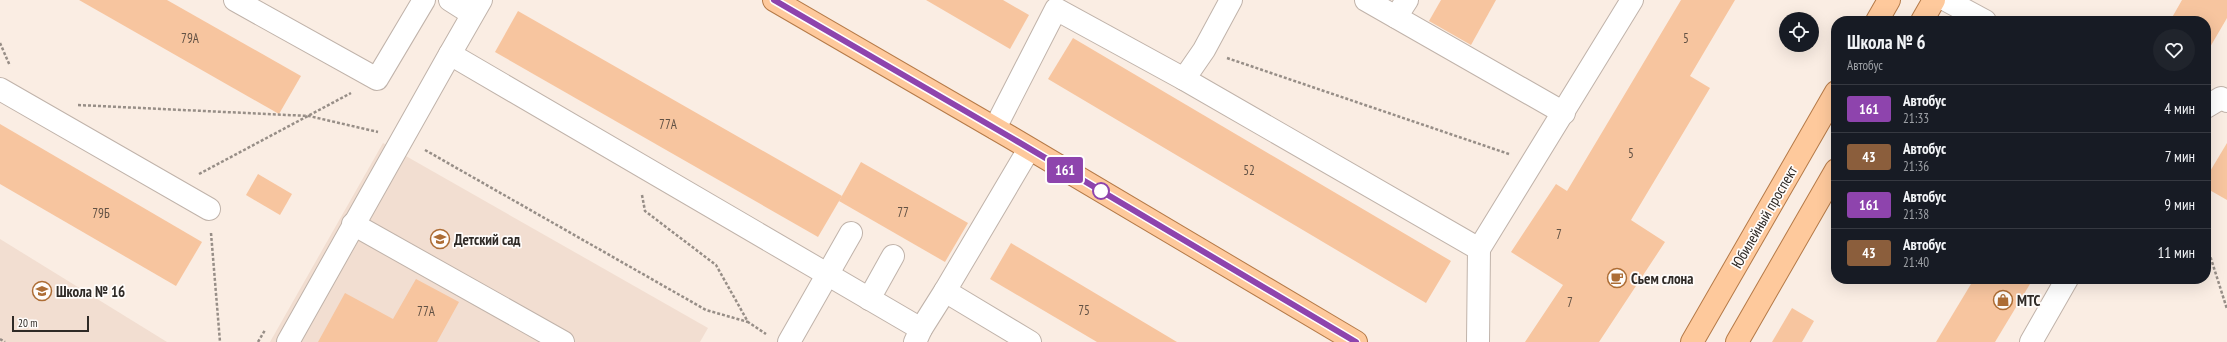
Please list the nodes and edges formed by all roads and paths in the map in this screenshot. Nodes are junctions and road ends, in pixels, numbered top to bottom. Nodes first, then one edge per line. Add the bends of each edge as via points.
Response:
1 (235, 0) edge
2 (424, 0) edge
3 (450, 0) edge
4 (774, 0) edge
5 (1231, 0) edge
6 (1366, 0) edge
7 (1632, 0) edge
8 (1889, 0) edge
9 (1934, 0) edge
10 (1946, 0) edge
11 (1053, 3) edge
12 (476, 7) edge
13 (1401, 9) edge
14 (1880, 16) edge
15 (1925, 16) edge
16 (1976, 16) edge
17 (1204, 50) junction
18 (450, 54) junction
19 (377, 79) junction
20 (1184, 79) junction
21 (0, 89) edge
22 (1831, 101) edge
23 (73, 104) dead end
24 (1564, 113) junction
25 (309, 116) junction
26 (995, 128) junction
27 (403, 137) junction
28 (1029, 148) junction
29 (1534, 162) junction
30 (636, 163) junction
31 (1831, 179) edge
32 (174, 188) junction
33 (209, 209) joint
34 (353, 224) junction
35 (852, 233) dead end
36 (1479, 249) junction
37 (893, 256) dead end
38 (2211, 259) edge
39 (827, 274) junction
40 (2064, 284) edge
41 (945, 291) junction
42 (869, 299) junction
43 (2227, 309) edge
44 (748, 322) junction
45 (918, 336) edge
46 (0, 339) edge
47 (780, 340) edge
48 (5, 342) edge
49 (220, 342) edge
50 (288, 342) edge
51 (563, 342) edge
52 (1030, 342) edge
53 (1356, 342) edge
54 (1478, 342) edge
55 (1692, 342) edge
56 (1737, 342) edge
57 (2030, 342) edge

1 - 19 lane
2 - 19 lane
3 - 12 lane
4 - 26 main road
5 - 17 lane
6 - 13 lane
7 - 24 lane
8 - 14 main road
9 - 15 main road
10 - 16 lane
11 - 20 lane
11 - 26 lane
12 - 18 lane
13 - 24 lane
17 - 20 lane
17 - 29 path
18 - 27 lane
18 - 30 lane
19 - 25 path
20 - 36 lane
21 - 32 lane
22 - 55 main road, Юбилейный проспект
23 - 25 path
24 - 29 lane
25 - 27 path
25 - 32 path
26 - 28 main road
27 - 34 lane
27 - 44 path via 706,310
28 - 41 lane
28 - 53 main road
29 - 36 lane
30 - 39 lane
30 - 44 path via 645,211 716,265
31 - 56 main road
32 - 33 lane
33 - 49 path
34 - 50 lane
34 - 51 lane
35 - 39 lane
36 - 54 lane
37 - 42 lane
38 - 43 path
39 - 42 lane
39 - 47 lane
40 - 57 lane
41 - 45 lane
41 - 52 lane
42 - 45 lane
44 - 47 path
46 - 48 path

